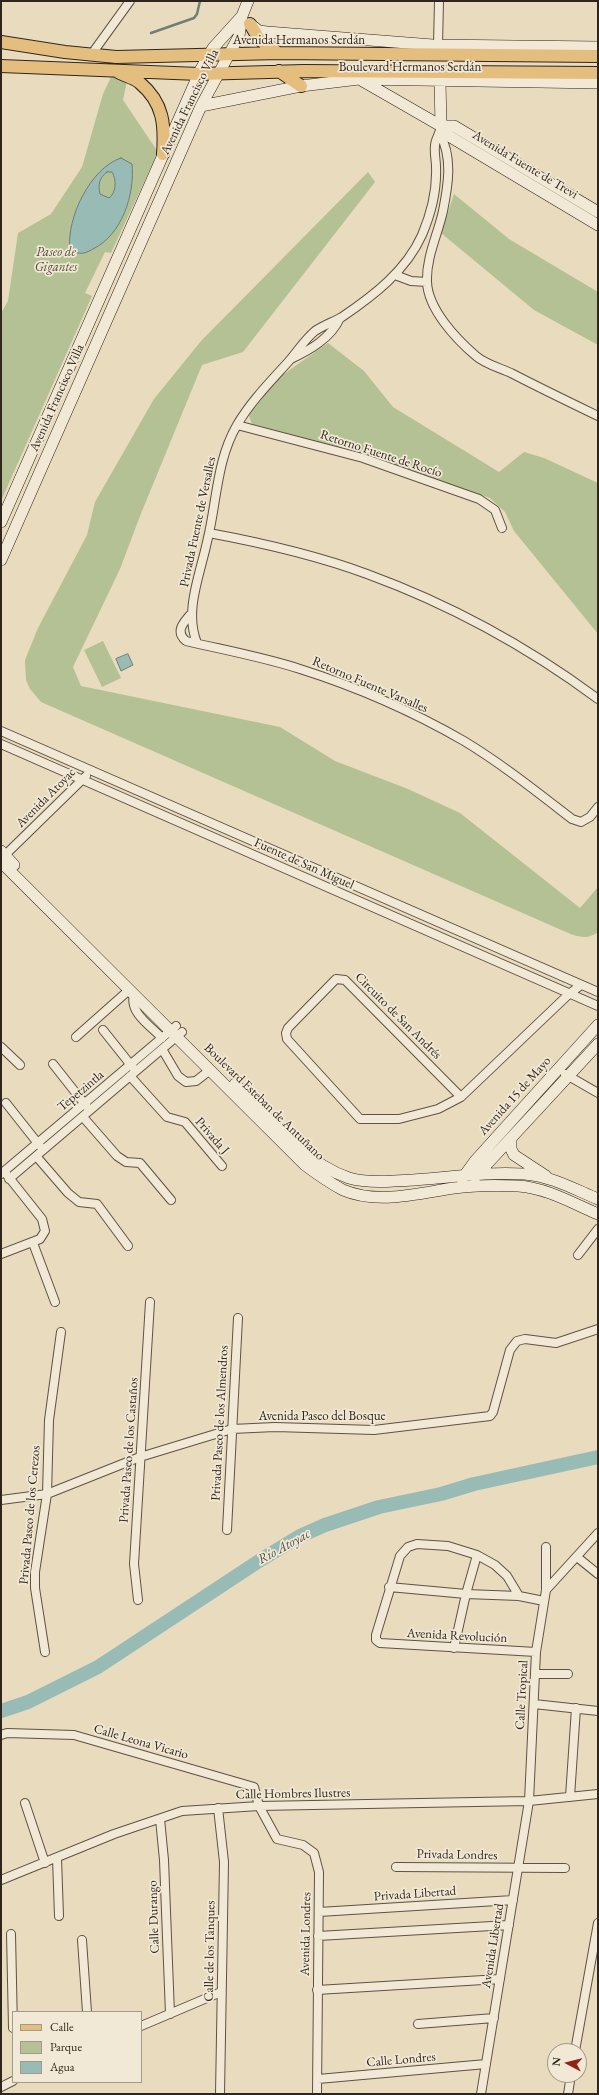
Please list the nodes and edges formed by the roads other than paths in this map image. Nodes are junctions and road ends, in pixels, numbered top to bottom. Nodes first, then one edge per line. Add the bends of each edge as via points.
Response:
1 (130, 1) edge
2 (248, 1) edge
3 (439, 1) edge
4 (246, 20) junction
5 (1, 42) edge
6 (436, 45) junction
7 (598, 47) edge
8 (278, 53) junction
9 (209, 54) junction
10 (422, 54) junction
11 (91, 55) junction
12 (229, 55) junction
13 (598, 56) edge
14 (1, 66) edge
15 (107, 69) junction
16 (279, 71) junction
17 (542, 73) junction
18 (563, 73) junction
19 (598, 73) edge
20 (199, 74) junction
21 (218, 74) junction
22 (358, 79) junction
23 (440, 81) junction
24 (502, 82) junction
25 (577, 82) junction
26 (598, 82) edge
27 (301, 86) junction
28 (201, 106) junction
29 (441, 130) junction
30 (163, 154) junction
31 (592, 205) edge
32 (598, 212) edge
33 (598, 225) edge
34 (395, 275) junction
35 (427, 282) junction
36 (598, 416) edge
37 (237, 425) junction
38 (1, 522) edge
39 (502, 528) dead end
40 (209, 534) junction
41 (1, 560) edge
42 (190, 615) junction
43 (197, 643) junction
44 (598, 699) edge
45 (1, 731) edge
46 (1, 744) edge
47 (90, 771) junction
48 (82, 779) junction
49 (598, 807) edge
50 (2, 857) edge
51 (581, 985) junction
52 (131, 992) junction
53 (598, 992) edge
54 (569, 994) junction
55 (598, 1006) edge
56 (598, 1025) edge
57 (103, 1030) dead end
58 (173, 1033) junction
59 (76, 1037) dead end
60 (1, 1047) edge
61 (596, 1048) edge
62 (162, 1049) junction
63 (53, 1064) dead end
64 (20, 1065) dead end
65 (557, 1069) junction
66 (210, 1070) junction
67 (133, 1071) junction
68 (569, 1076) junction
69 (598, 1094) edge
70 (461, 1097) junction
71 (6, 1103) dead end
72 (87, 1107) junction
73 (82, 1117) junction
74 (511, 1138) junction
75 (38, 1143) junction
76 (43, 1150) junction
77 (36, 1156) junction
78 (222, 1166) dead end
79 (2, 1173) edge
80 (477, 1174) junction
81 (464, 1176) junction
82 (550, 1178) junction
83 (9, 1179) junction
84 (468, 1187) junction
85 (456, 1188) junction
86 (171, 1200) dead end
87 (598, 1200) edge
88 (598, 1214) edge
89 (598, 1229) edge
90 (33, 1243) junction
91 (128, 1246) dead end
92 (1, 1254) edge
93 (578, 1255) dead end
94 (55, 1302) dead end
95 (150, 1302) dead end
96 (238, 1318) dead end
97 (598, 1329) edge
98 (61, 1332) dead end
99 (232, 1429) junction
100 (140, 1456) junction
101 (47, 1494) junction
102 (1, 1500) edge
103 (227, 1530) dead end
104 (598, 1533) edge
105 (546, 1548) dead end
106 (478, 1555) junction
107 (577, 1557) junction
108 (598, 1574) edge
109 (389, 1587) junction
110 (546, 1590) junction
111 (466, 1594) junction
112 (519, 1596) junction
113 (138, 1600) dead end
114 (544, 1601) junction
115 (454, 1648) junction
116 (45, 1652) dead end
117 (536, 1652) junction
118 (536, 1674) junction
119 (568, 1674) dead end
120 (534, 1704) junction
121 (576, 1708) junction
122 (598, 1711) edge
123 (1, 1735) edge
124 (598, 1794) edge
125 (570, 1797) junction
126 (529, 1801) junction
127 (25, 1803) dead end
128 (259, 1806) junction
129 (218, 1808) junction
130 (160, 1820) junction
131 (57, 1858) junction
132 (45, 1863) junction
133 (396, 1867) dead end
134 (565, 1868) dead end
135 (518, 1869) junction
136 (1, 1880) edge
137 (513, 1900) junction
138 (319, 1912) junction
139 (59, 1916) dead end
140 (598, 1923) edge
141 (509, 1925) junction
142 (11, 1934) dead end
143 (318, 1936) junction
144 (82, 1940) dead end
145 (500, 1980) junction
146 (318, 1990) junction
147 (221, 1992) junction
148 (13, 2011) edge
149 (87, 2011) edge
150 (170, 2014) junction
151 (494, 2018) junction
152 (418, 2024) dead end
153 (142, 2026) edge
154 (576, 2043) edge
155 (486, 2064) junction
156 (318, 2080) junction
157 (12, 2082) edge
158 (570, 2083) edge
159 (1, 2087) edge
160 (220, 2094) edge
161 (317, 2094) edge
162 (481, 2094) edge
163 (568, 2094) edge

1 - 11 street
2 - 4 main road
3 - 6 street
4 - 6 main road, Boulevard Hermanos Serdán via 259,31
4 - 8 main road via 259,39
4 - 9 main road, Avenida Francisco Villa via 226,32
4 - 12 main road, Avenida Francisco Villa
5 - 11 main road, Avenida Hermanos Serdán
6 - 7 main road, Boulevard Hermanos Serdán
6 - 10 main road
8 - 10 main road, Avenida Hermanos Serdán
8 - 12 main road, Avenida Hermanos Serdán
9 - 11 main road, Avenida Hermanos Serdán via 116,57
9 - 12 main road, Avenida Hermanos Serdán
9 - 20 main road, Avenida Francisco Villa
10 - 13 main road, Avenida Hermanos Serdán
12 - 21 main road, Avenida Francisco Villa
14 - 15 main road
15 - 20 main road
15 - 30 main road via 140,82 157,103 165,128
16 - 17 main road
16 - 21 main road
16 - 27 main road
17 - 18 main road
17 - 24 main road
18 - 19 main road
18 - 25 main road
20 - 21 main road
20 - 30 main road, Avenida Francisco Villa
21 - 28 main road, Avenida Francisco Villa
22 - 23 main road, Boulevard Hermanos Serdán
22 - 27 main road, Boulevard Hermanos Serdán
22 - 29 main road, Avenida Fuente de Trevi
23 - 24 main road, Boulevard Hermanos Serdán
23 - 29 main road
24 - 25 main road, Boulevard Hermanos Serdán
25 - 26 main road, Boulevard Hermanos Serdán
27 - 28 main road, Boulevard Hermanos Serdán
28 - 41 main road, Avenida Francisco Villa
29 - 31 main road, Avenida Fuente de Trevi via 454,126
29 - 33 main road, Avenida Fuente de Trevi
29 - 34 street, Privada Fuente de Versalles via 435,145 436,182 428,220 415,248
29 - 35 street via 446,145 448,181 428,265
30 - 38 main road, Avenida Francisco Villa
31 - 32 main road, Avenida Fuente de Trevi
34 - 35 street via 411,281
34 - 37 street, Privada Fuente de Versalles via 340,318 336,327 310,350 290,360 270,381
35 - 36 street via 430,296 438,312 477,357
37 - 39 street, Retorno Fuente de Rocío via 363,458 479,499 495,510
37 - 40 street, Privada Fuente de Versalles via 217,480
40 - 42 street, Privada Fuente de Versalles
40 - 44 street via 260,543 368,574 429,600 512,642
42 - 43 street, Privada Fuente de Versalles
42 - 43 street, Privada Fuente de Versalles via 182,625 181,637
43 - 49 street, Retorno Fuente Varsalles via 300,668 407,711 470,746 520,779 572,819 581,822 590,817
45 - 47 street, Fuente de San Miguel
46 - 48 street, Fuente de San Miguel
47 - 48 street, Avenida Atoyac
47 - 51 street, Fuente de San Miguel
48 - 50 street, Avenida Atoyac
48 - 54 street, Fuente de San Miguel
50 - 52 main road, Boulevard Esteban de Antuñano
50 - 58 main road, Boulevard Esteban de Antuñano
51 - 53 street, Fuente de San Miguel
51 - 54 street, Circuito de San Andrés
52 - 58 main road, Boulevard Esteban de Antuñano
52 - 59 street
54 - 55 street, Fuente de San Miguel
54 - 70 street, Circuito de San Andrés
56 - 65 main road, Avenida 15 de Mayo
57 - 67 street, Privada J
58 - 62 street, Tepetzintla
58 - 66 main road, Boulevard Esteban de Antuñano
58 - 67 street, Tepetzintla
58 - 81 main road, Boulevard Esteban de Antuñano via 308,1156 336,1172 350,1178 374,1182
60 - 64 street
61 - 68 main road, Avenida 15 de Mayo
62 - 66 street via 178,1076 186,1082 196,1081
62 - 67 street, Tepetzintla
63 - 72 street
65 - 68 street
65 - 81 main road, Avenida 15 de Mayo
66 - 85 main road, Boulevard Esteban de Antuñano via 305,1165 344,1190 369,1197 411,1196
67 - 72 street, Tepetzintla
67 - 78 street, Privada J via 167,1117 185,1122
68 - 69 street
68 - 74 main road, Avenida 15 de Mayo
70 - 70 street, Circuito de San Andrés via 345,980 340,978 336,979 286,1033 287,1039 360,1119 399,1119 438,1109
71 - 75 street
72 - 73 street, Tepetzintla
72 - 75 street, Tepetzintla
73 - 76 street, Tepetzintla
73 - 86 street via 117,1156 126,1162 140,1163
74 - 80 main road, Avenida 15 de Mayo
74 - 82 main road via 514,1155
75 - 76 street
75 - 79 street, Tepetzintla
76 - 77 street, Tepetzintla
77 - 83 street, Tepetzintla
77 - 91 street via 79,1202 97,1204
79 - 83 street
80 - 81 main road, Boulevard Esteban de Antuñano
80 - 82 main road, Boulevard Esteban de Antuñano via 524,1174
80 - 84 main road, Avenida 15 de Mayo
81 - 85 main road, Avenida 15 de Mayo
82 - 87 main road, Boulevard Esteban de Antuñano
83 - 90 street via 44,1224 45,1231 40,1239
84 - 85 main road, Boulevard Esteban de Antuñano
84 - 88 main road, Boulevard Esteban de Antuñano via 518,1186 546,1191
89 - 93 street
90 - 92 street
90 - 94 street
95 - 100 street, Privada Paseo de los Castaños
96 - 99 street, Privada Paseo de los Almendros
97 - 99 street, Avenida Paseo del Bosque via 556,1343 525,1339 517,1341 510,1350 490,1416 374,1430 275,1427
98 - 101 street, Privada Paseo de los Cerezos via 49,1420
99 - 100 street, Avenida Paseo del Bosque
99 - 103 street, Privada Paseo de los Almendros
100 - 101 street, Avenida Paseo del Bosque
100 - 113 street, Privada Paseo de los Castaños via 134,1564
101 - 102 street, Avenida Paseo del Bosque
101 - 116 street, Privada Paseo de los Cerezos via 35,1572
104 - 107 street
105 - 110 street, Calle Tropical
106 - 109 street via 448,1546 417,1544 408,1547 400,1556
106 - 111 street
106 - 112 street via 507,1576
107 - 108 street
107 - 110 street
109 - 111 street
109 - 115 street, Avenida Revolución via 376,1640 380,1643
110 - 114 street, Calle Tropical
111 - 112 street
111 - 115 street
112 - 114 street
114 - 117 street, Calle Tropical
115 - 117 street, Avenida Revolución
117 - 118 street, Calle Tropical
118 - 119 street
118 - 120 street, Calle Tropical
120 - 121 street
120 - 126 street, Calle Tropical
121 - 122 street
121 - 125 street
123 - 128 street, Calle Leona Vicario via 74,1735 254,1788
124 - 125 street, Calle Hombres Ilustres
125 - 126 street, Calle Hombres Ilustres
126 - 128 street, Calle Hombres Ilustres
126 - 135 street, Avenida Libertad
127 - 132 street
128 - 129 street, Calle Hombres Ilustres
128 - 138 street, Avenida Londres via 277,1839 303,1845 314,1854 319,1872
129 - 130 street, Calle Hombres Ilustres via 182,1811
129 - 147 street, Calle de los Tanques via 224,1862
130 - 131 street, Calle Hombres Ilustres via 114,1834
130 - 150 street, Calle Durango
131 - 132 street, Calle Hombres Ilustres
131 - 139 street
132 - 136 street, Calle Hombres Ilustres
133 - 135 street, Privada Londres via 480,1866
134 - 135 street, Privada Londres
135 - 137 street, Avenida Libertad
137 - 138 street, Privada Libertad
137 - 141 street, Avenida Libertad
138 - 143 street, Avenida Londres
140 - 154 street
141 - 143 street
141 - 145 street, Avenida Libertad
142 - 148 street
143 - 146 street, Avenida Londres
144 - 149 street
145 - 146 street
145 - 151 street, Avenida Libertad
146 - 156 street, Avenida Londres
147 - 150 street
147 - 160 street, Calle de los Tanques
150 - 153 street
151 - 152 street
151 - 155 street, Avenida Libertad
155 - 156 street, Calle Londres
155 - 162 street, Avenida Libertad
156 - 161 street, Avenida Londres
157 - 159 street
158 - 163 street

